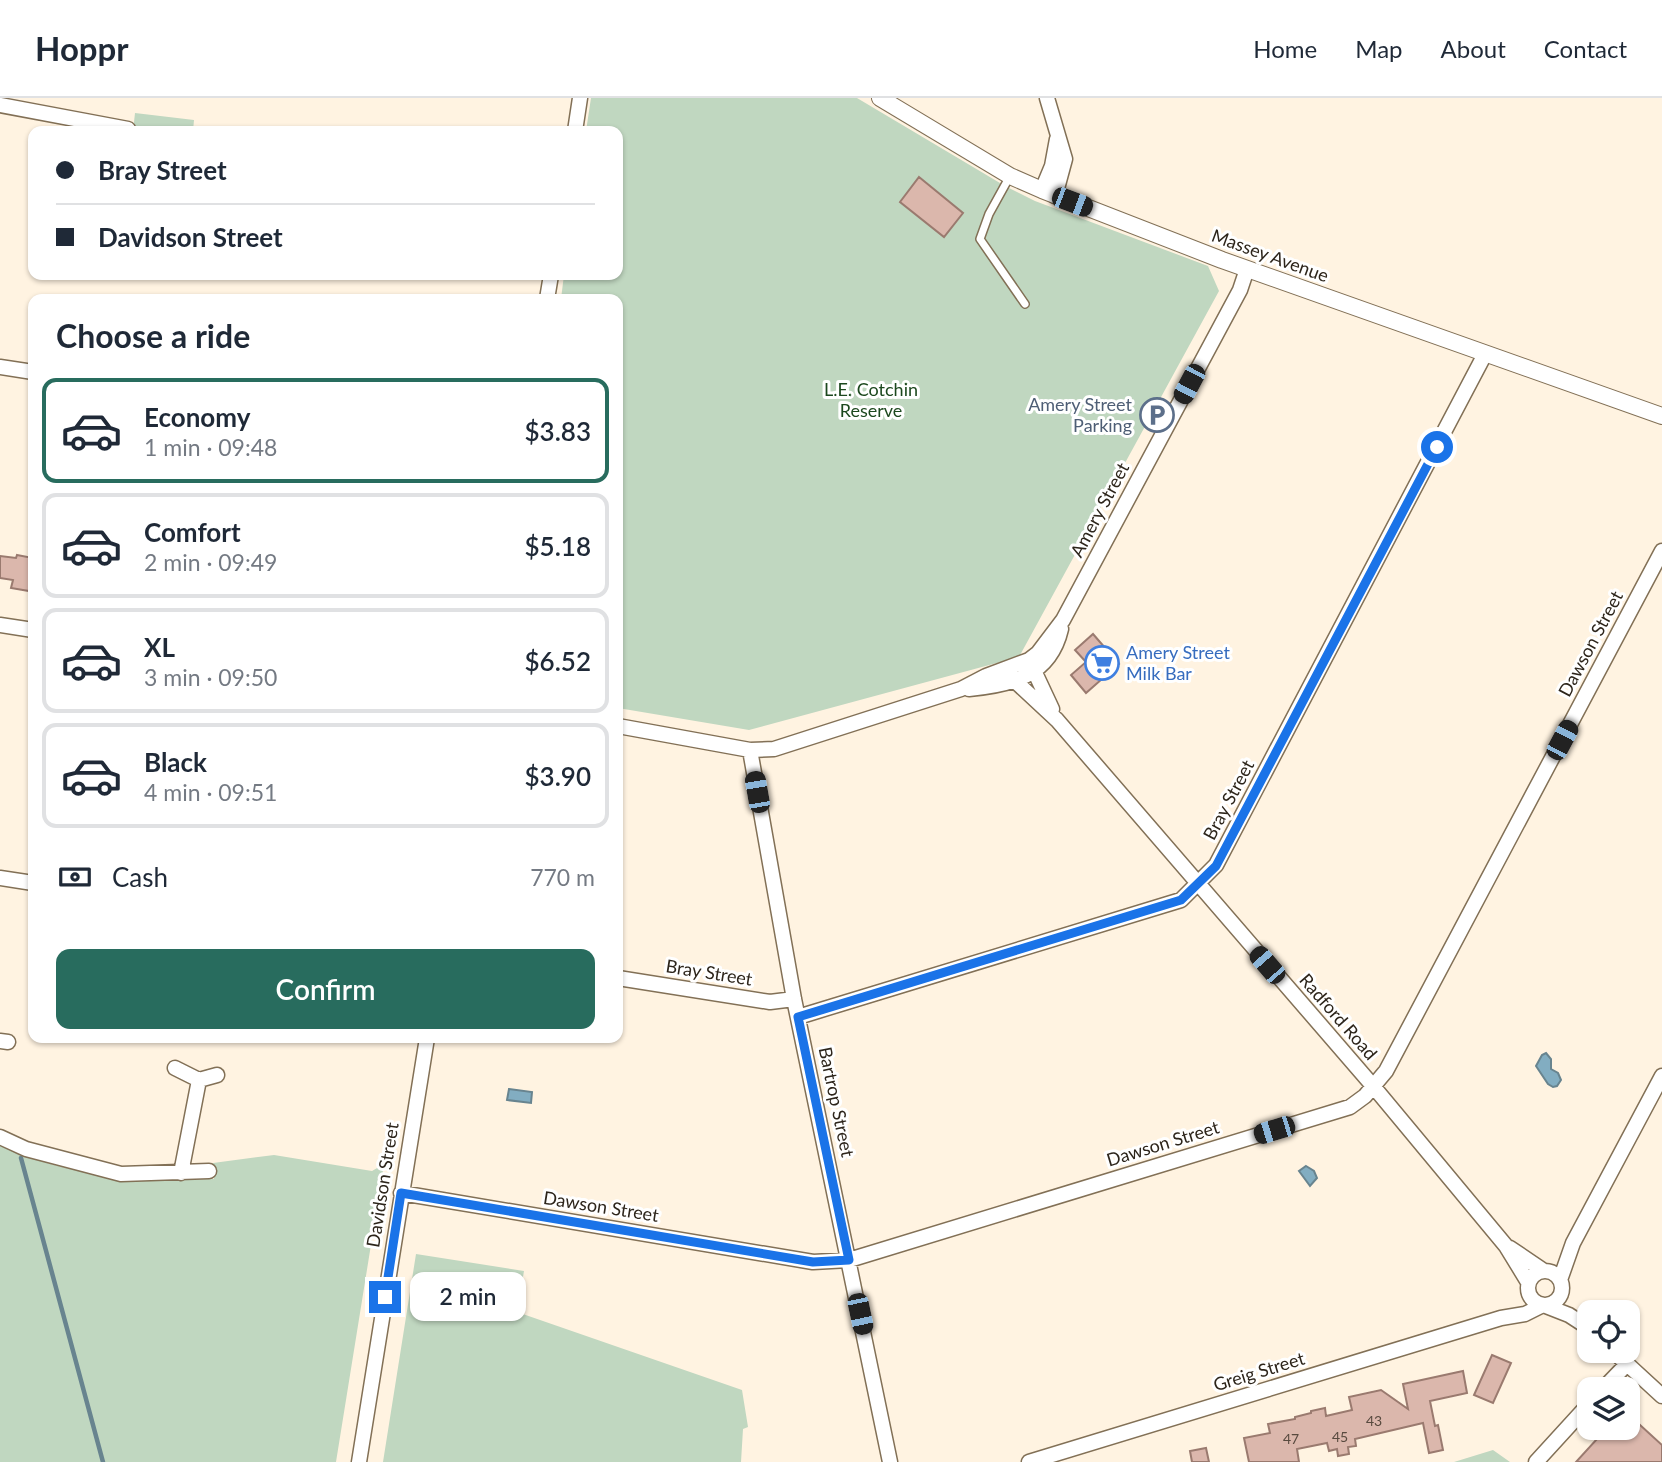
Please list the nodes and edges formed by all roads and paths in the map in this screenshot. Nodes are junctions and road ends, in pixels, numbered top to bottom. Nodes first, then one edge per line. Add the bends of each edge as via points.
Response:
1 (580, 98) edge
2 (880, 98) edge
3 (1047, 98) edge
4 (0, 105) edge
5 (112, 126) edge
6 (576, 126) edge
7 (1010, 176) junction
8 (1049, 193) junction
9 (1247, 269) junction
10 (1025, 304) dead end
11 (1485, 354) junction
12 (0, 367) edge
13 (28, 371) edge
14 (1662, 416) edge
15 (1662, 551) edge
16 (0, 625) edge
17 (28, 630) edge
18 (1032, 666) junction
19 (1010, 675) junction
20 (1057, 720) junction
21 (623, 727) edge
22 (750, 750) junction
23 (0, 878) edge
24 (28, 882) edge
25 (1197, 884) junction
26 (623, 979) edge
27 (794, 999) junction
28 (798, 1017) junction
29 (426, 1043) edge
30 (175, 1068) dead end
31 (217, 1075) dead end
32 (1662, 1076) edge
33 (199, 1080) junction
34 (1373, 1086) junction
35 (0, 1137) edge
36 (209, 1171) dead end
37 (181, 1173) junction
38 (401, 1193) junction
39 (1506, 1246) junction
40 (849, 1260) junction
41 (1554, 1279) junction
42 (1528, 1287) junction
43 (1544, 1306) junction
44 (1577, 1311) edge
45 (1501, 1318) junction
46 (1577, 1320) edge
47 (1627, 1364) joint
48 (1614, 1377) edge
49 (1662, 1396) edge
50 (1577, 1417) edge
51 (359, 1462) edge
52 (890, 1462) edge
53 (1029, 1462) edge
54 (1536, 1462) edge

1 - 6 street
2 - 7 street, Massey Avenue
3 - 8 street via 1065,165
4 - 5 street
7 - 8 street, Massey Avenue
7 - 10 lane via 980,239
8 - 9 street, Massey Avenue
9 - 11 street, Massey Avenue
9 - 18 street, Amery Street via 1240,290 1063,620
11 - 14 street, Massey Avenue
11 - 25 street, Bray Street via 1216,866
12 - 13 street
15 - 34 street, Dawson Street via 1386,1071
16 - 17 street
18 - 19 street, Amery Street
18 - 20 street, Radford Road
19 - 20 street, Radford Road
19 - 22 street, Amery Street via 986,676 961,690 774,749
20 - 25 street, Radford Road
21 - 22 street, Amery Street
22 - 27 street, Bartrop Street
23 - 24 street
25 - 28 street, Bray Street via 1181,900
25 - 34 street, Radford Road
26 - 27 street, Bray Street via 770,1002
27 - 28 street, Bartrop Street
28 - 40 street, Bartrop Street
29 - 38 street, Davidson Street
30 - 33 street
31 - 33 street
32 - 41 street
33 - 37 street
34 - 39 street, Radford Road
34 - 40 street, Dawson Street via 1350,1107
35 - 37 street via 26,1149 121,1174
36 - 37 street
38 - 40 street, Dawson Street via 813,1262
38 - 51 street, Davidson Street
39 - 41 street, Radford Road
39 - 42 street, Radford Road
40 - 52 street, Bartrop Street
41 - 42 street via 1535,1274
41 - 43 street via 1556,1302
41 - 44 street, Radford Road
42 - 43 street via 1533,1301
42 - 45 street, Greig Street via 1520,1303
43 - 45 street, Greig Street
43 - 46 street, Radford Road
45 - 53 street, Greig Street
47 - 48 street
47 - 49 street
50 - 54 street

